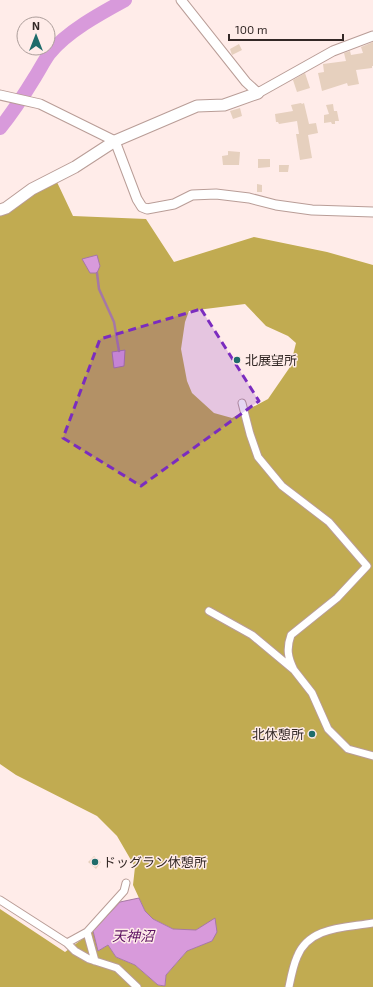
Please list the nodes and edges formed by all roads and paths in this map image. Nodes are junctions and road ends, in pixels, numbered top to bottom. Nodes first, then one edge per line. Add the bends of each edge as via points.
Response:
1 (181, 0) edge
2 (373, 36) edge
3 (258, 93) junction
4 (0, 95) edge
5 (115, 141) junction
6 (0, 210) edge
7 (373, 212) edge
8 (242, 402) dead end
9 (210, 612) dead end
10 (294, 670) junction
11 (373, 756) edge
12 (126, 883) dead end
13 (0, 900) edge
14 (373, 923) edge
15 (87, 932) junction
16 (67, 943) junction
17 (95, 961) junction
18 (137, 987) edge
19 (289, 987) edge

1 - 3 street via 246,82
2 - 3 street via 333,51
3 - 5 street via 224,104 197,106
4 - 5 street via 40,104
5 - 6 street
5 - 7 street via 137,199 142,207 147,209 174,204 192,195 216,194 312,210
8 - 10 street via 258,457 282,486 329,522 367,566 337,598 291,635 288,657
9 - 10 street via 252,635
10 - 11 street via 312,693 328,729 348,749
12 - 15 street via 124,891
13 - 16 street
14 - 19 street via 326,930 310,938 298,955
15 - 16 street
15 - 17 street
16 - 17 street via 75,951
17 - 18 street via 116,968

